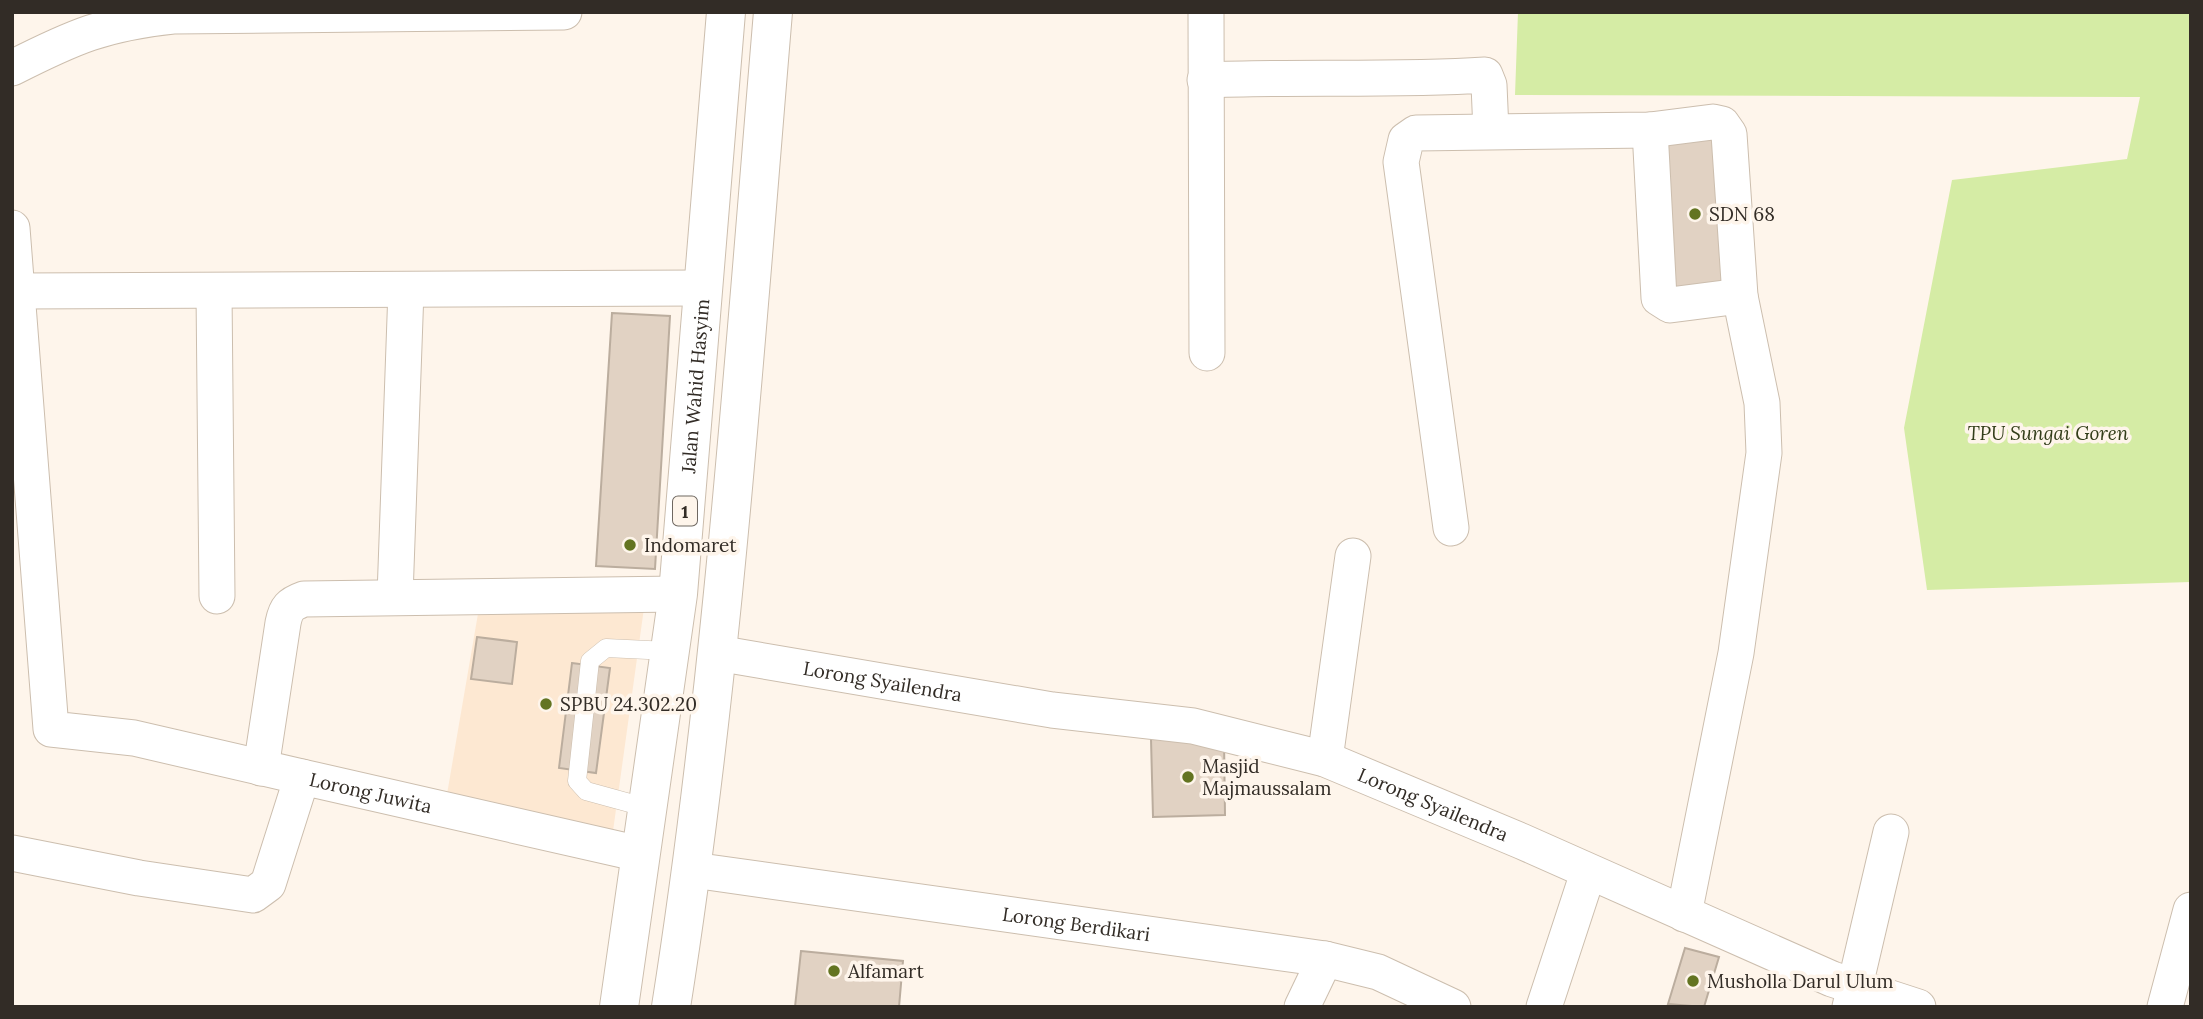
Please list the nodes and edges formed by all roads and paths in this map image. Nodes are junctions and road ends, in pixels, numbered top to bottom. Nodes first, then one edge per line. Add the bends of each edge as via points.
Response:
1 (564, 12) edge
2 (726, 12) edge
3 (773, 12) edge
4 (1206, 12) edge
5 (12, 68) edge
6 (1205, 80) junction
7 (1650, 130) junction
8 (1492, 131) junction
9 (12, 228) edge
10 (703, 288) junction
11 (406, 290) junction
12 (214, 292) junction
13 (1740, 296) junction
14 (17, 308) edge
15 (1207, 354) dead end
16 (1451, 528) dead end
17 (1353, 556) dead end
18 (678, 594) junction
19 (216, 596) dead end
20 (395, 596) junction
21 (669, 651) junction
22 (717, 653) junction
23 (1325, 759) junction
24 (261, 768) junction
25 (302, 777) junction
26 (648, 808) junction
27 (1891, 832) dead end
28 (12, 853) edge
29 (640, 854) junction
30 (692, 870) junction
31 (1588, 873) junction
32 (2191, 909) edge
33 (1684, 914) junction
34 (1325, 959) junction
35 (1852, 997) edge
36 (619, 1007) edge
37 (671, 1007) edge
38 (1302, 1007) edge
39 (1453, 1007) edge
40 (1544, 1007) edge
41 (1918, 1007) edge
42 (2165, 1007) edge

1 - 5 street via 173,16 135,20 77,36
2 - 10 highway, Jalan Wahid Hasyim / 1
3 - 22 highway
4 - 6 street
6 - 8 street via 1485,75
6 - 15 street
7 - 8 street
7 - 13 street via 1713,122 1727,128
7 - 13 street via 1659,298 1671,305
8 - 16 street via 1416,133 1406,140 1402,151
9 - 14 street
10 - 11 street
10 - 18 highway, Jalan Wahid Hasyim / 1
11 - 12 street
11 - 20 street
12 - 14 street
12 - 19 street
13 - 33 street via 1762,403 1764,453 1736,653
14 - 24 street via 51,729 134,738
17 - 23 street
18 - 20 street
18 - 21 highway, Jalan Wahid Hasyim / 1
20 - 24 street via 304,599 285,611
21 - 26 highway, Jalan Wahid Hasyim / 1
21 - 26 lane via 606,648 590,661 577,781 586,791
22 - 23 street, Lorong Syailendra via 1052,710 1193,726
22 - 30 highway
23 - 31 street, Lorong Syailendra
24 - 25 street
25 - 28 street, Lorong Juwita via 268,884 253,895
25 - 29 street, Lorong Juwita
26 - 29 highway, Jalan Wahid Hasyim / 1
27 - 35 street
29 - 36 highway, Jalan Wahid Hasyim / 1
30 - 34 street, Lorong Berdikari
30 - 37 highway
31 - 33 street, Lorong Syailendra
31 - 40 street
32 - 42 street
33 - 35 street, Lorong Syailendra
34 - 38 street
34 - 39 street, Lorong Berdikari via 1378,972
35 - 41 street, Lorong Syailendra

